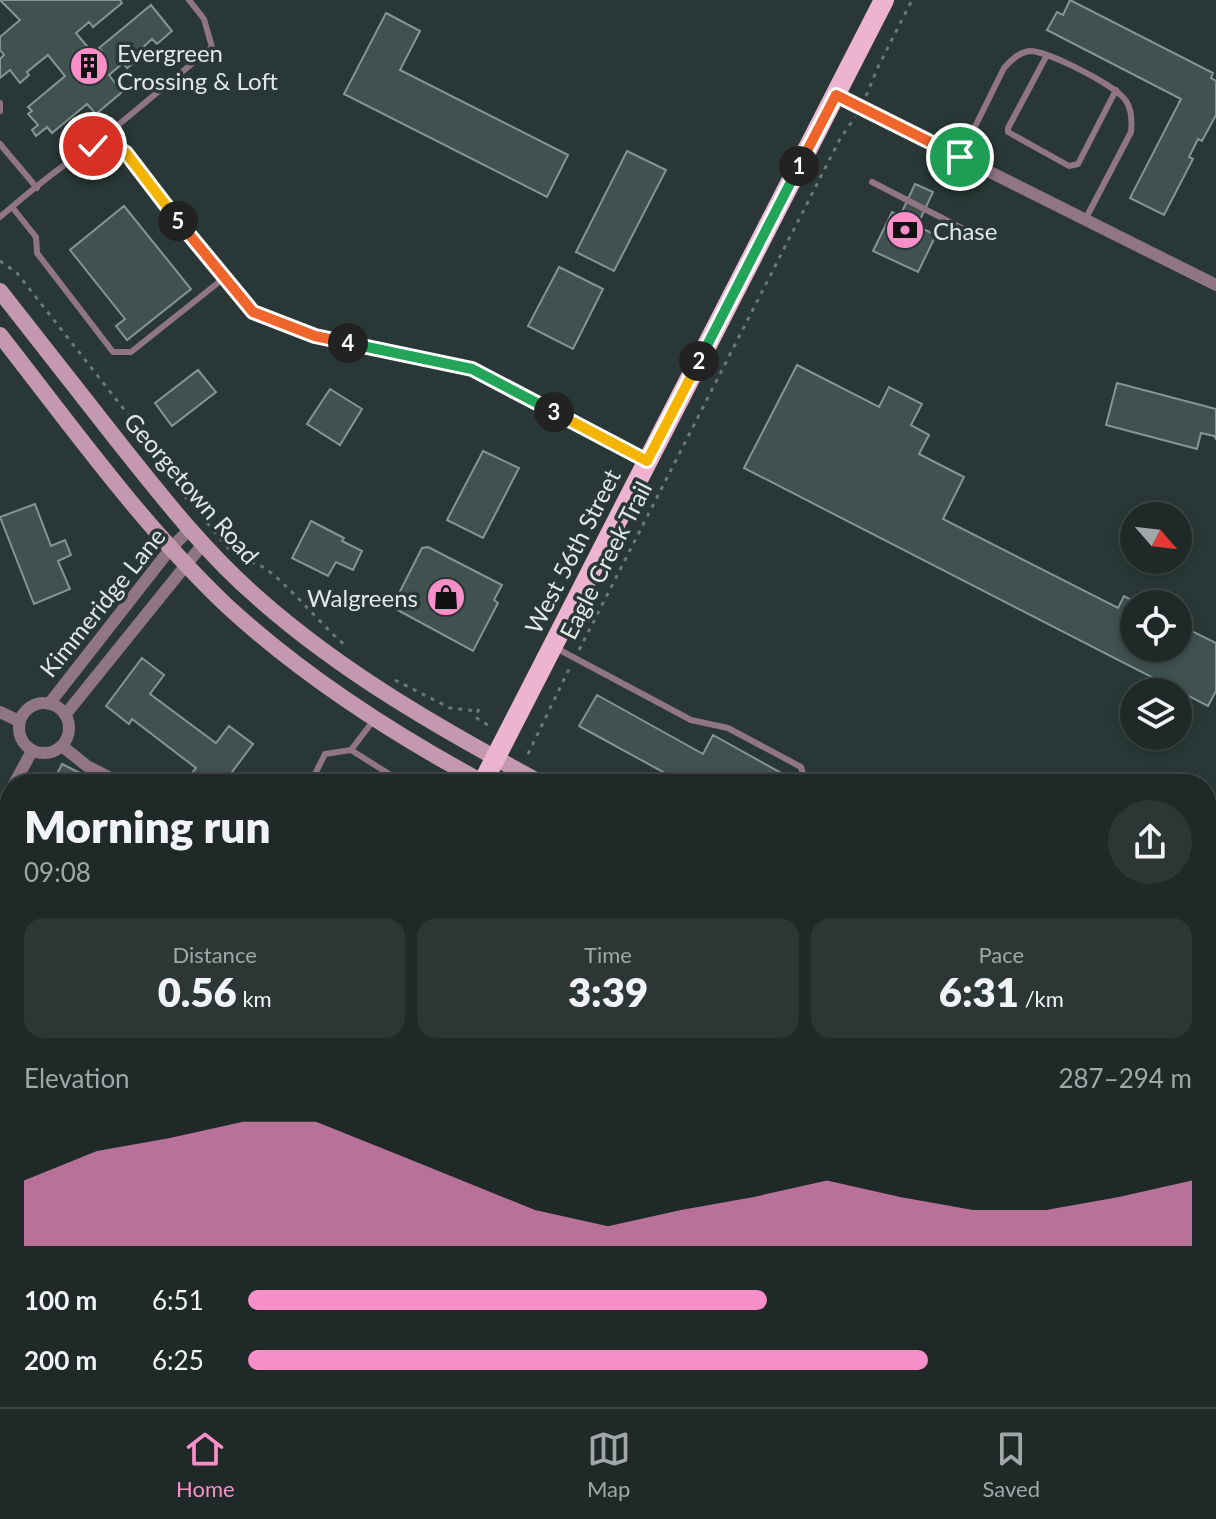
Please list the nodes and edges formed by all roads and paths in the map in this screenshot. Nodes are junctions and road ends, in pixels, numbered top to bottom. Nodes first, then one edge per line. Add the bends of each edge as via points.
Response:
1 (189, 0) edge
2 (884, 0) edge
3 (912, 0) edge
4 (1047, 55) junction
5 (1116, 90) junction
6 (836, 95) junction
7 (0, 103) edge
8 (860, 107) junction
9 (0, 111) edge
10 (0, 144) edge
11 (93, 146) junction
12 (960, 157) junction
13 (872, 182) dead end
14 (37, 188) junction
15 (12, 207) junction
16 (0, 217) edge
17 (1085, 220) junction
18 (983, 239) dead end
19 (0, 261) edge
20 (224, 278) junction
21 (1216, 285) edge
22 (0, 291) edge
23 (0, 335) edge
24 (647, 461) junction
25 (189, 505) dead end
26 (196, 524) junction
27 (203, 544) junction
28 (171, 548) junction
29 (185, 564) junction
30 (552, 646) junction
31 (354, 653) dead end
32 (575, 658) junction
33 (391, 677) dead end
34 (49, 704) junction
35 (0, 712) edge
36 (65, 715) junction
37 (475, 717) dead end
38 (374, 719) junction
39 (19, 721) junction
40 (62, 746) junction
41 (351, 750) junction
42 (32, 751) junction
43 (528, 754) dead end
44 (495, 758) junction
45 (19, 774) edge
46 (103, 774) edge
47 (315, 774) edge
48 (389, 774) edge
49 (468, 774) edge
50 (487, 774) edge
51 (525, 774) edge
52 (803, 774) edge

1 - 11 lane via 204,19 212,47
2 - 6 main road, West 56th Street
3 - 8 path, Eagle Creek Trail
4 - 5 lane
4 - 5 lane via 1008,132 1069,166 1078,164
4 - 12 lane via 1029,51 1004,68
5 - 17 lane via 1127,102 1131,132
6 - 8 street
6 - 24 main road, West 56th Street
7 - 9 lane
8 - 12 street
8 - 32 path, Eagle Creek Trail
10 - 14 lane
11 - 14 lane
11 - 20 lane via 109,143 126,153
12 - 17 street
13 - 18 lane
14 - 15 lane
15 - 16 lane
15 - 20 lane via 36,237 37,253 113,352 131,352
17 - 21 street
19 - 25 path via 17,273 154,446
20 - 24 lane via 253,312 274,322 315,336 472,369
22 - 26 main road, Georgetown Road
23 - 28 main road
24 - 30 main road, West 56th Street
26 - 27 main road, Georgetown Road
26 - 28 street, Kimmeridge Lane
26 - 31 path via 240,558 266,569
27 - 29 street, Kimmeridge Lane
27 - 44 main road, Georgetown Road via 258,598 342,665
28 - 29 main road
28 - 34 street, Kimmeridge Lane
29 - 36 street, Kimmeridge Lane
29 - 38 main road via 277,649
30 - 32 lane
30 - 44 main road, West 56th Street
32 - 43 path, Eagle Creek Trail
32 - 52 lane via 691,720 728,728 801,767
33 - 37 path via 450,708 478,710
34 - 36 street
34 - 39 street via 34,705
35 - 39 street
36 - 40 street via 69,731
38 - 41 lane
38 - 49 main road
39 - 42 street via 20,739
40 - 42 street via 47,754
40 - 46 street
41 - 47 lane via 325,754
41 - 48 lane
42 - 45 street
44 - 50 main road, West 56th Street
44 - 51 main road, Georgetown Road

